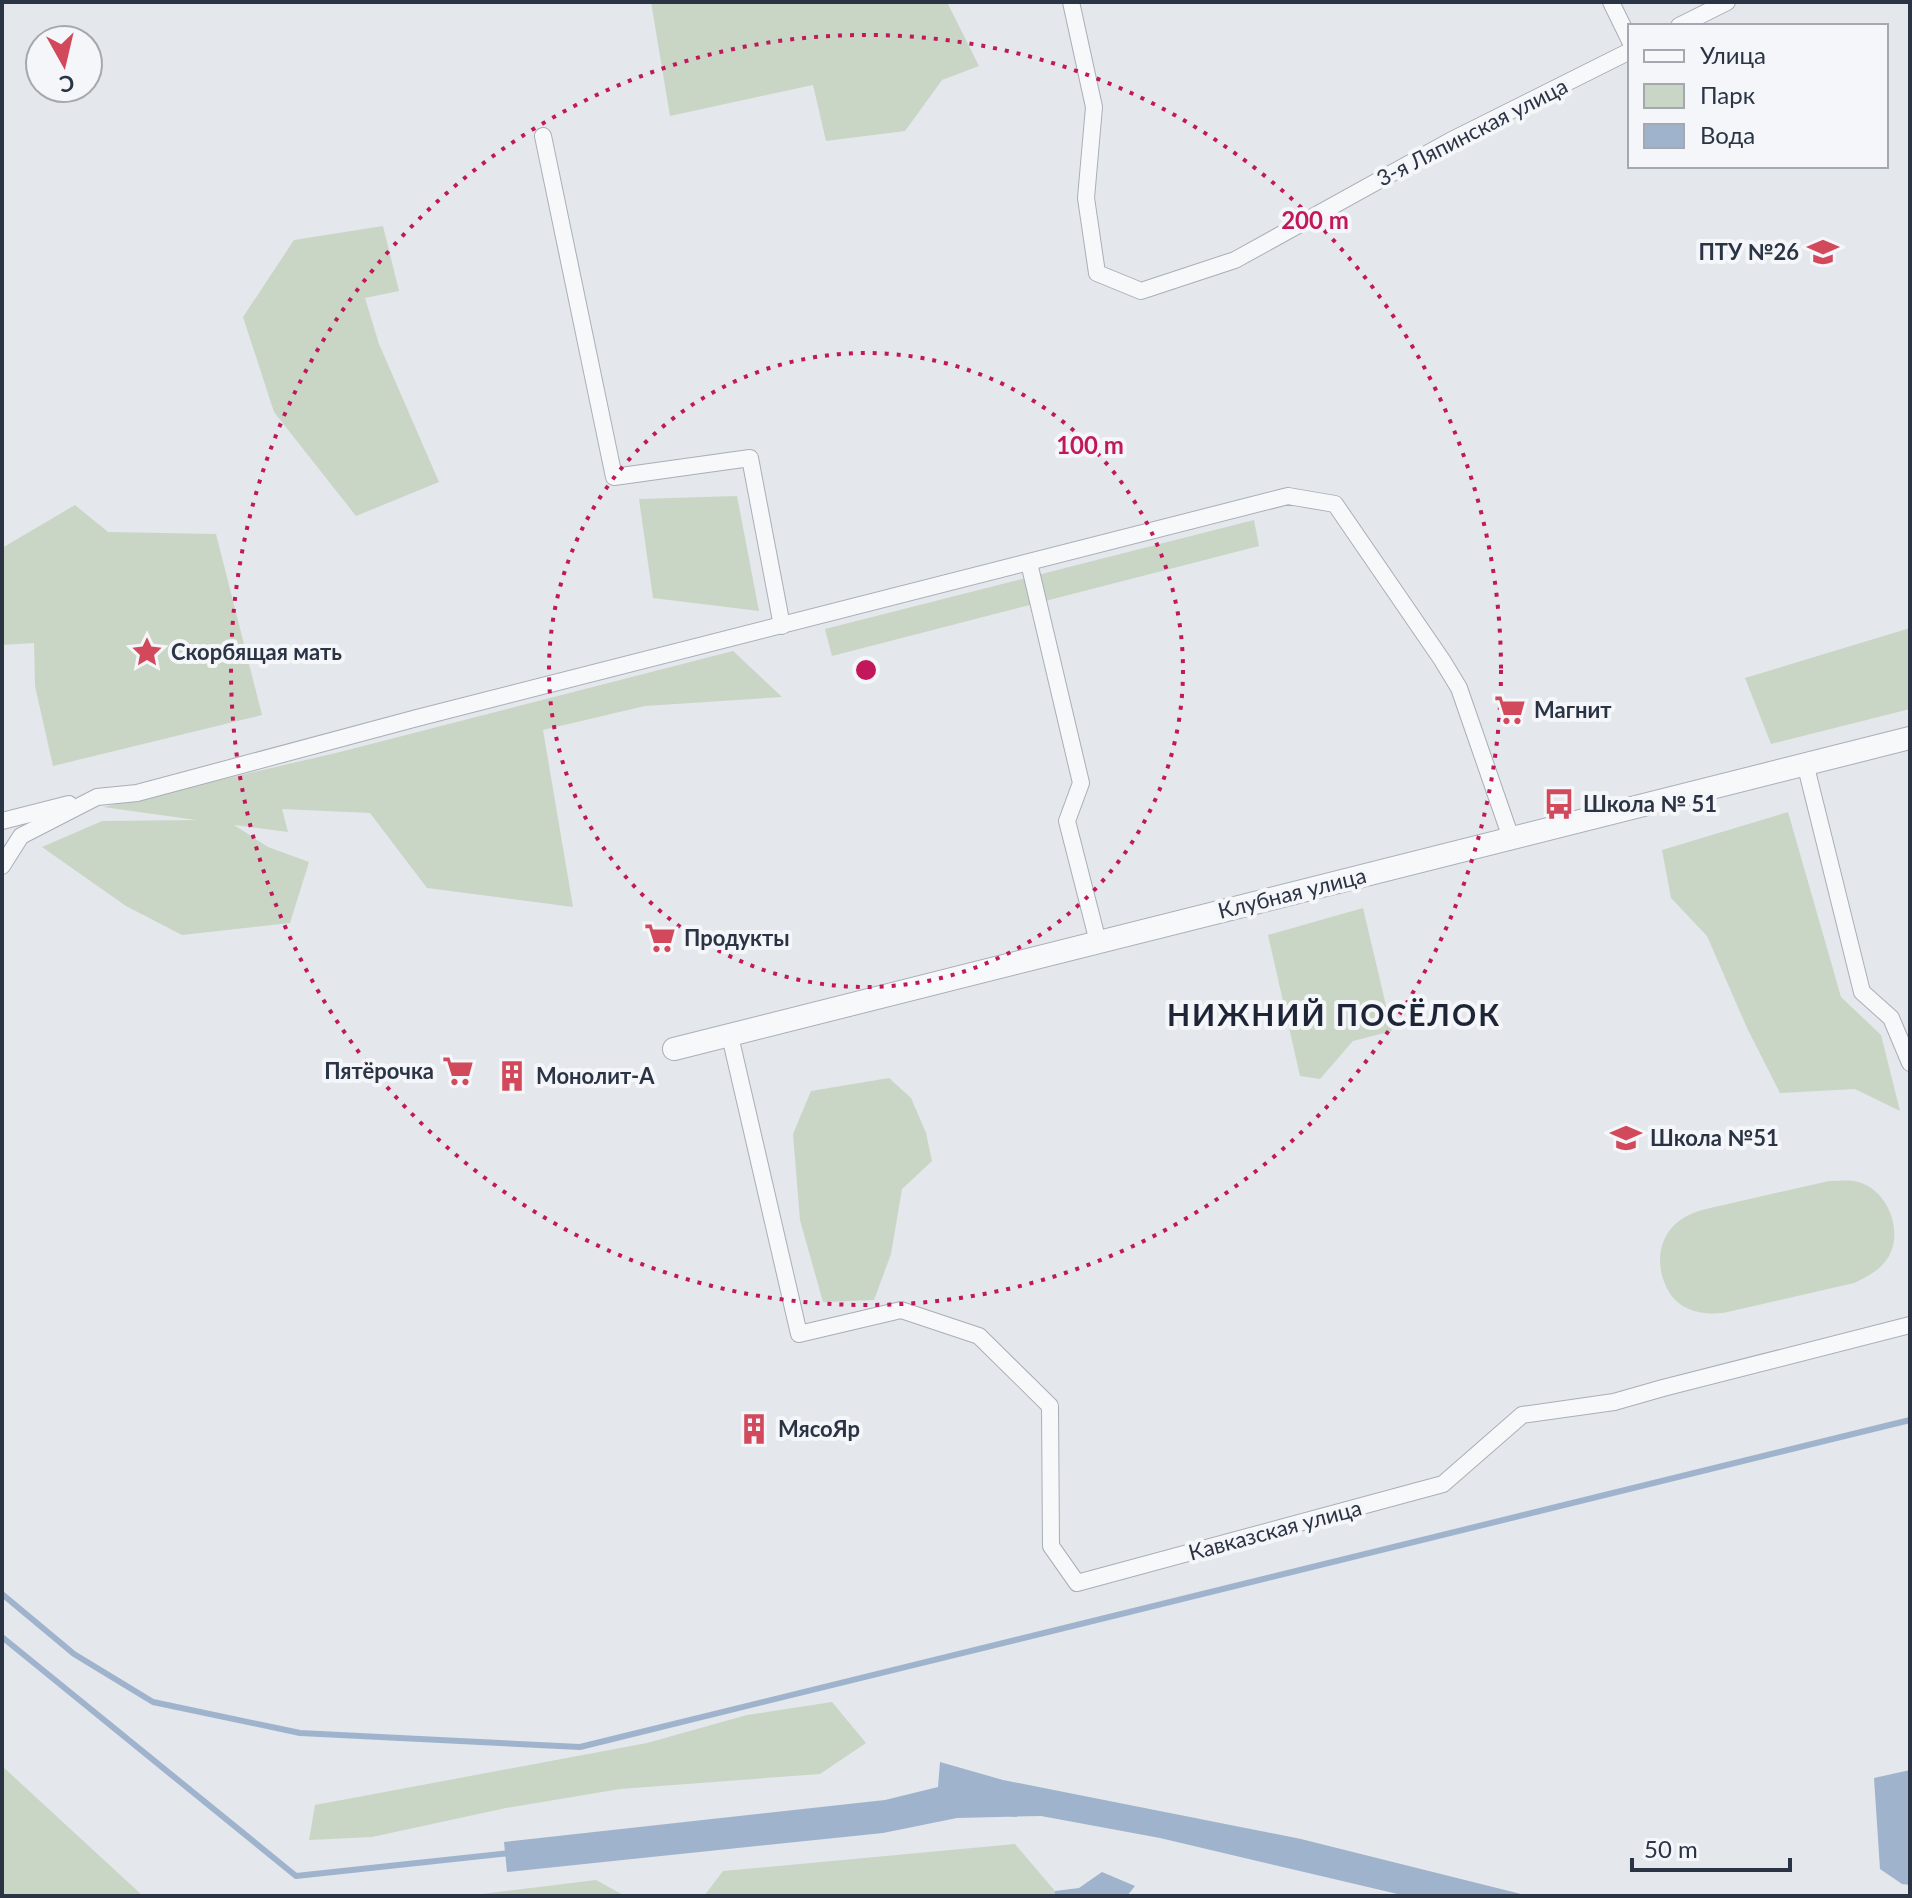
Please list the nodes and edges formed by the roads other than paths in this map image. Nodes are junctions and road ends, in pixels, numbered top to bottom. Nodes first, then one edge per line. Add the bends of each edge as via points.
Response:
1 (1071, 2) edge
2 (1611, 2) edge
3 (1727, 2) edge
4 (1683, 24) edge
5 (1628, 37) edge
6 (1628, 52) edge
7 (543, 136) dead end
8 (1029, 563) junction
9 (782, 626) junction
10 (1910, 738) edge
11 (1805, 763) junction
12 (97, 797) junction
13 (2, 821) edge
14 (1511, 838) junction
15 (2, 866) edge
16 (1098, 942) junction
17 (730, 1036) junction
18 (674, 1049) dead end
19 (1910, 1063) edge
20 (1910, 1325) edge

1 - 6 street, 3-я Ляпинская улица via 1094,107 1086,198 1097,273 1141,291 1235,260 1450,141
2 - 5 street
3 - 4 street
7 - 9 street via 614,477 750,458
8 - 9 street
8 - 14 street via 1288,496 1335,504 1459,688
8 - 16 street via 1081,783 1067,821
9 - 12 street via 137,793
10 - 11 street, Клубная улица
11 - 14 street, Клубная улица
11 - 19 street via 1862,992 1891,1018
12 - 13 street
12 - 15 street via 21,836
14 - 16 street, Клубная улица
16 - 17 street, Клубная улица
17 - 18 street, Клубная улица
17 - 20 street, Кавказская улица via 799,1334 901,1310 979,1336 1050,1406 1051,1546 1077,1583 1443,1484 1522,1415 1614,1402

